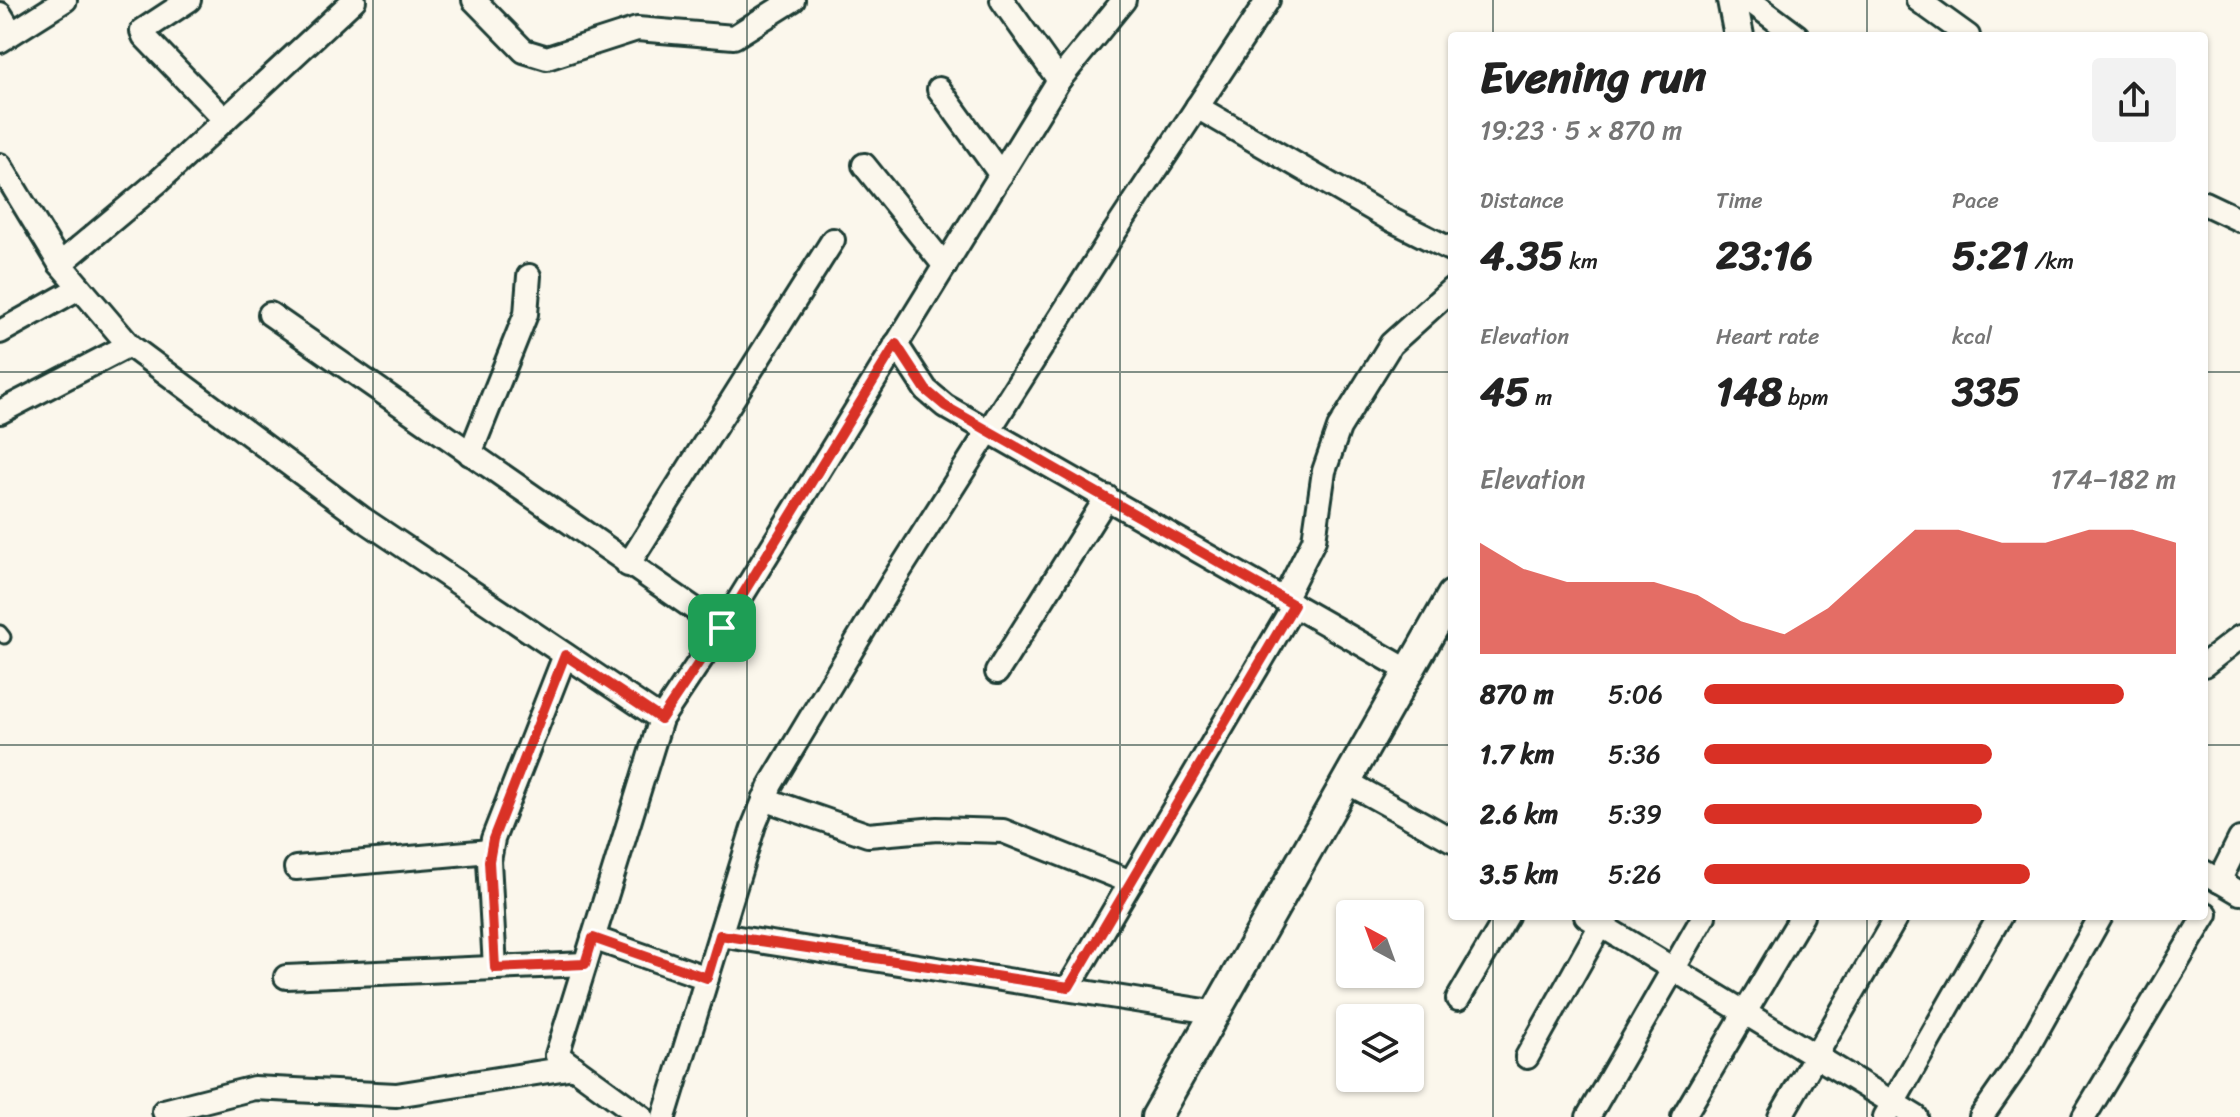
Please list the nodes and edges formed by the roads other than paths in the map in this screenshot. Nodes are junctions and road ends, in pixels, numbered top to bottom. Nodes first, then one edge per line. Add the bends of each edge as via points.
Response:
1 (65, 0) edge
2 (189, 0) edge
3 (354, 0) edge
4 (474, 0) edge
5 (793, 0) edge
6 (1002, 0) edge
7 (1268, 0) edge
8 (1918, 0) edge
9 (1120, 2) edge
10 (1739, 2) edge
11 (0, 14) edge
12 (1739, 32) edge
13 (1790, 32) edge
14 (1962, 32) edge
15 (6, 37) edge
16 (1059, 80) junction
17 (939, 89) dead end
18 (1197, 107) junction
19 (225, 120) junction
20 (864, 165) dead end
21 (0, 167) edge
22 (1001, 175) junction
23 (2208, 205) edge
24 (2240, 220) edge
25 (833, 240) dead end
26 (1448, 248) edge
27 (60, 264) junction
28 (945, 266) junction
29 (529, 276) dead end
30 (79, 288) junction
31 (1448, 293) edge
32 (270, 314) dead end
33 (0, 332) edge
34 (896, 344) junction
35 (129, 345) junction
36 (0, 412) edge
37 (990, 429) junction
38 (470, 454) junction
39 (1107, 497) junction
40 (628, 565) junction
41 (1289, 602) junction
42 (1448, 602) edge
43 (722, 628) junction
44 (2240, 637) edge
45 (565, 655) junction
46 (2208, 662) edge
47 (1409, 671) junction
48 (997, 672) dead end
49 (661, 719) junction
50 (1347, 782) junction
51 (764, 799) junction
52 (1448, 835) edge
53 (2240, 839) edge
54 (490, 851) junction
55 (296, 868) dead end
56 (2212, 876) edge
57 (1131, 882) junction
58 (2240, 893) edge
59 (1505, 920) edge
60 (1597, 920) edge
61 (1600, 920) edge
62 (1702, 920) edge
63 (1800, 920) edge
64 (1895, 920) edge
65 (1998, 920) edge
66 (2099, 920) edge
67 (2202, 920) edge
68 (720, 935) junction
69 (593, 938) junction
70 (585, 964) junction
71 (495, 968) junction
72 (1674, 969) junction
73 (286, 977) dead end
74 (707, 978) junction
75 (1069, 987) junction
76 (1458, 999) dead end
77 (1218, 1013) junction
78 (1746, 1013) junction
79 (1816, 1056) junction
80 (1527, 1057) dead end
81 (574, 1067) junction
82 (386, 1106) edge
83 (1889, 1110) edge
84 (164, 1111) dead end
85 (1161, 1115) edge
86 (642, 1117) edge
87 (664, 1117) edge
88 (1588, 1117) edge
89 (1683, 1117) edge
90 (1780, 1117) edge
91 (1916, 1117) edge
92 (1981, 1117) edge
93 (2084, 1117) edge

1 - 15 street
2 - 19 street via 142,31
3 - 19 street
4 - 5 street via 524,51 547,58 637,29 734,37
6 - 16 street
7 - 18 street
8 - 14 street
9 - 16 street
10 - 12 street
10 - 13 street
11 - 15 street
16 - 22 street
17 - 22 street
18 - 26 street
18 - 37 street
19 - 27 street
20 - 28 street
21 - 27 street
22 - 28 street
23 - 24 street
25 - 40 street
27 - 30 street
28 - 34 street
29 - 38 street via 526,314
30 - 33 street
30 - 35 street
31 - 41 street via 1391,344 1339,428 1324,471 1314,540
32 - 38 street
34 - 37 street via 933,398
34 - 43 street
35 - 36 street
35 - 45 street via 363,519
37 - 39 street
37 - 51 street
38 - 40 street
39 - 41 street
39 - 48 street
40 - 43 street
41 - 47 street
41 - 57 street
42 - 47 street
43 - 49 street
44 - 46 street
45 - 49 street
45 - 54 street
47 - 50 street
49 - 69 street
50 - 52 street
50 - 77 street
51 - 57 street via 868,835 1003,831
51 - 68 street
53 - 56 street
54 - 55 street
54 - 71 street
56 - 58 street
57 - 75 street
59 - 76 street
60 - 80 street
61 - 72 street
62 - 72 street
63 - 78 street
64 - 79 street
65 - 83 street
66 - 92 street via 2020,1061
67 - 93 street
68 - 74 street
68 - 75 street
69 - 70 street
69 - 74 street
70 - 71 street
70 - 81 street via 557,1055
71 - 73 street
72 - 78 street
72 - 88 street
74 - 87 street
75 - 77 street
77 - 85 street
78 - 79 street
78 - 89 street
79 - 83 street
79 - 90 street
81 - 82 street
81 - 86 street
82 - 84 street via 254,1088
83 - 91 street

